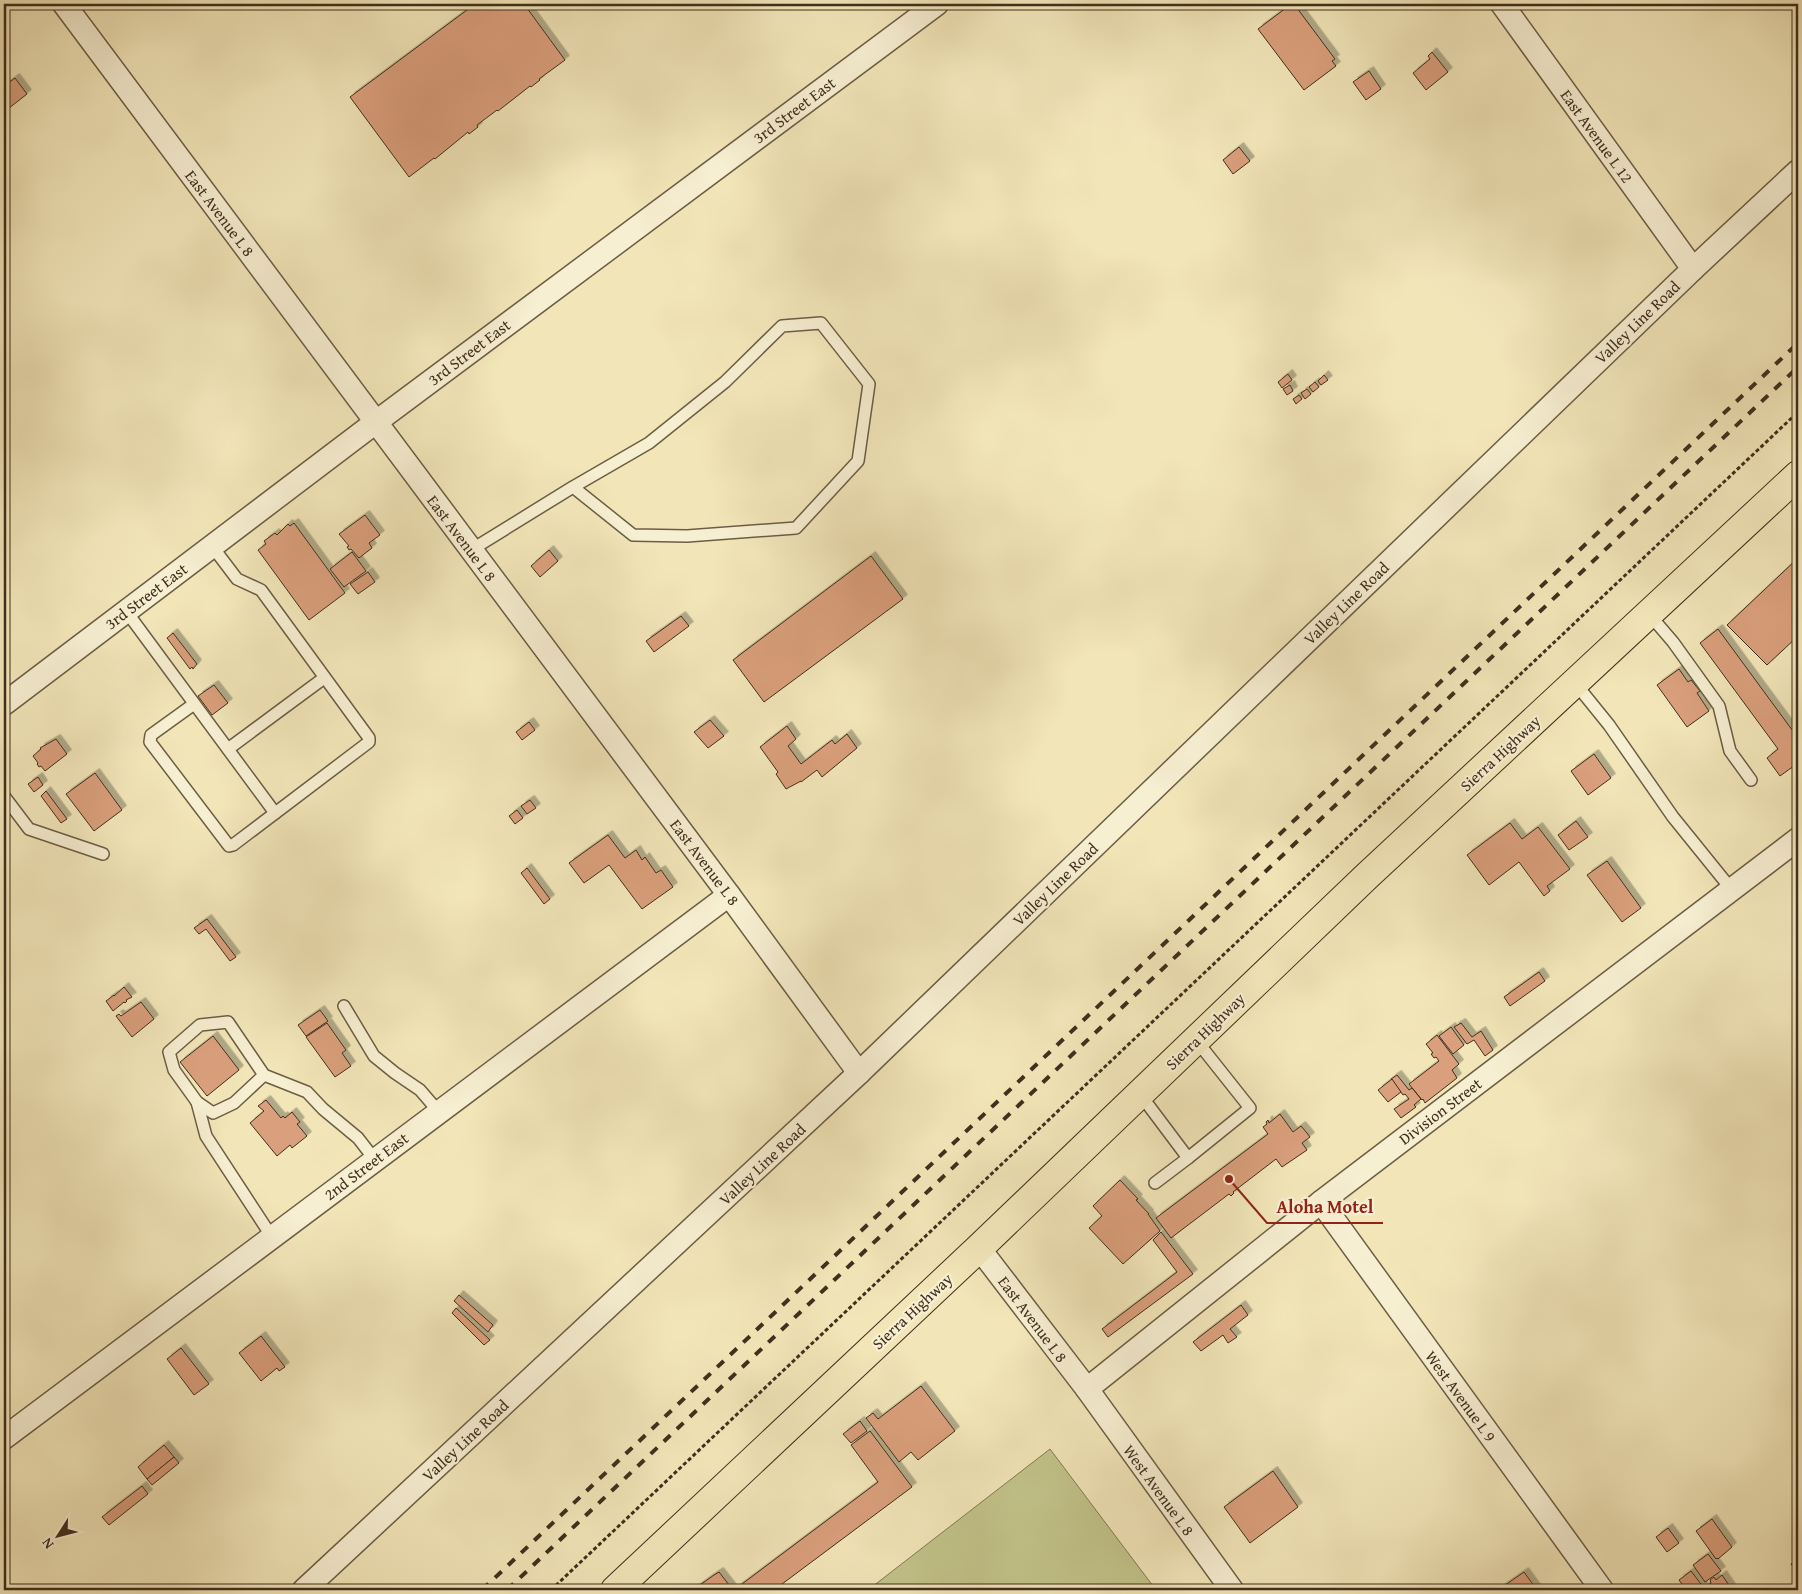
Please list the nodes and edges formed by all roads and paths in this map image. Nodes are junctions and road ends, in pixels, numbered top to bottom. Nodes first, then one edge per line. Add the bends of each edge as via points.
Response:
1 (64, 4) edge
2 (937, 4) edge
3 (1502, 4) edge
4 (1798, 171) edge
5 (1692, 269) junction
6 (1798, 412) edge
7 (376, 422) junction
8 (1798, 475) edge
9 (573, 487) junction
10 (212, 546) junction
11 (471, 550) junction
12 (126, 611) junction
13 (1649, 614) junction
14 (324, 678) junction
15 (1575, 683) junction
16 (4, 704) edge
17 (194, 704) junction
18 (228, 749) junction
19 (1751, 780) dead end
20 (4, 796) edge
21 (276, 813) junction
22 (1798, 839) edge
23 (103, 854) dead end
24 (1732, 890) junction
25 (729, 895) junction
26 (344, 1006) dead end
27 (1196, 1040) junction
28 (860, 1073) junction
29 (264, 1076) junction
30 (1140, 1094) junction
31 (196, 1102) junction
32 (439, 1112) junction
33 (1188, 1158) junction
34 (376, 1160) junction
35 (1156, 1183) dead end
36 (1321, 1202) junction
37 (272, 1237) junction
38 (979, 1248) junction
39 (1087, 1389) junction
40 (4, 1438) edge
41 (304, 1590) edge
42 (551, 1590) edge
43 (615, 1590) edge
44 (1232, 1590) edge
45 (1602, 1590) edge

1 - 7 street, East Avenue L 8
2 - 7 street, 3rd Street East
3 - 5 street, East Avenue L 12
4 - 5 street, Valley Line Road
5 - 28 street, Valley Line Road
6 - 42 path
7 - 10 street, 3rd Street East
7 - 11 street, East Avenue L 8
8 - 13 main road, Sierra Highway
9 - 9 lane via 649,443 724,382 782,326 821,323 870,384 858,461 796,528 688,536 634,535
9 - 11 lane
10 - 12 street, 3rd Street East
10 - 14 lane via 237,579 261,590
11 - 25 street, East Avenue L 8
12 - 16 street, 3rd Street East
12 - 17 lane
13 - 15 main road, Sierra Highway
13 - 19 lane via 1719,706 1730,751
14 - 18 lane
14 - 21 lane via 369,742
15 - 24 lane via 1609,724 1673,817
15 - 27 main road, Sierra Highway
17 - 18 lane
17 - 21 lane via 152,735 150,742 226,844 233,845
18 - 21 lane
20 - 23 lane via 29,829
22 - 24 street, Division Street
24 - 36 street, Division Street
25 - 28 street, East Avenue L 8
25 - 32 street, 2nd Street East
26 - 32 lane via 374,1056 420,1090
27 - 30 main road, Sierra Highway
27 - 33 lane via 1250,1108
28 - 41 street, Valley Line Road
29 - 31 lane via 234,1104 213,1113
29 - 31 lane via 228,1022 200,1025 169,1052 174,1070
29 - 34 lane via 307,1092 358,1138
30 - 33 lane
30 - 38 main road, Sierra Highway
31 - 37 lane via 206,1136
32 - 34 street, 2nd Street East
33 - 35 lane
34 - 37 street, 2nd Street East
36 - 39 street, Division Street
36 - 45 street, West Avenue L 9
37 - 40 street, 2nd Street East
38 - 39 street, East Avenue L 8
38 - 43 main road, Sierra Highway
39 - 44 street, West Avenue L 8

